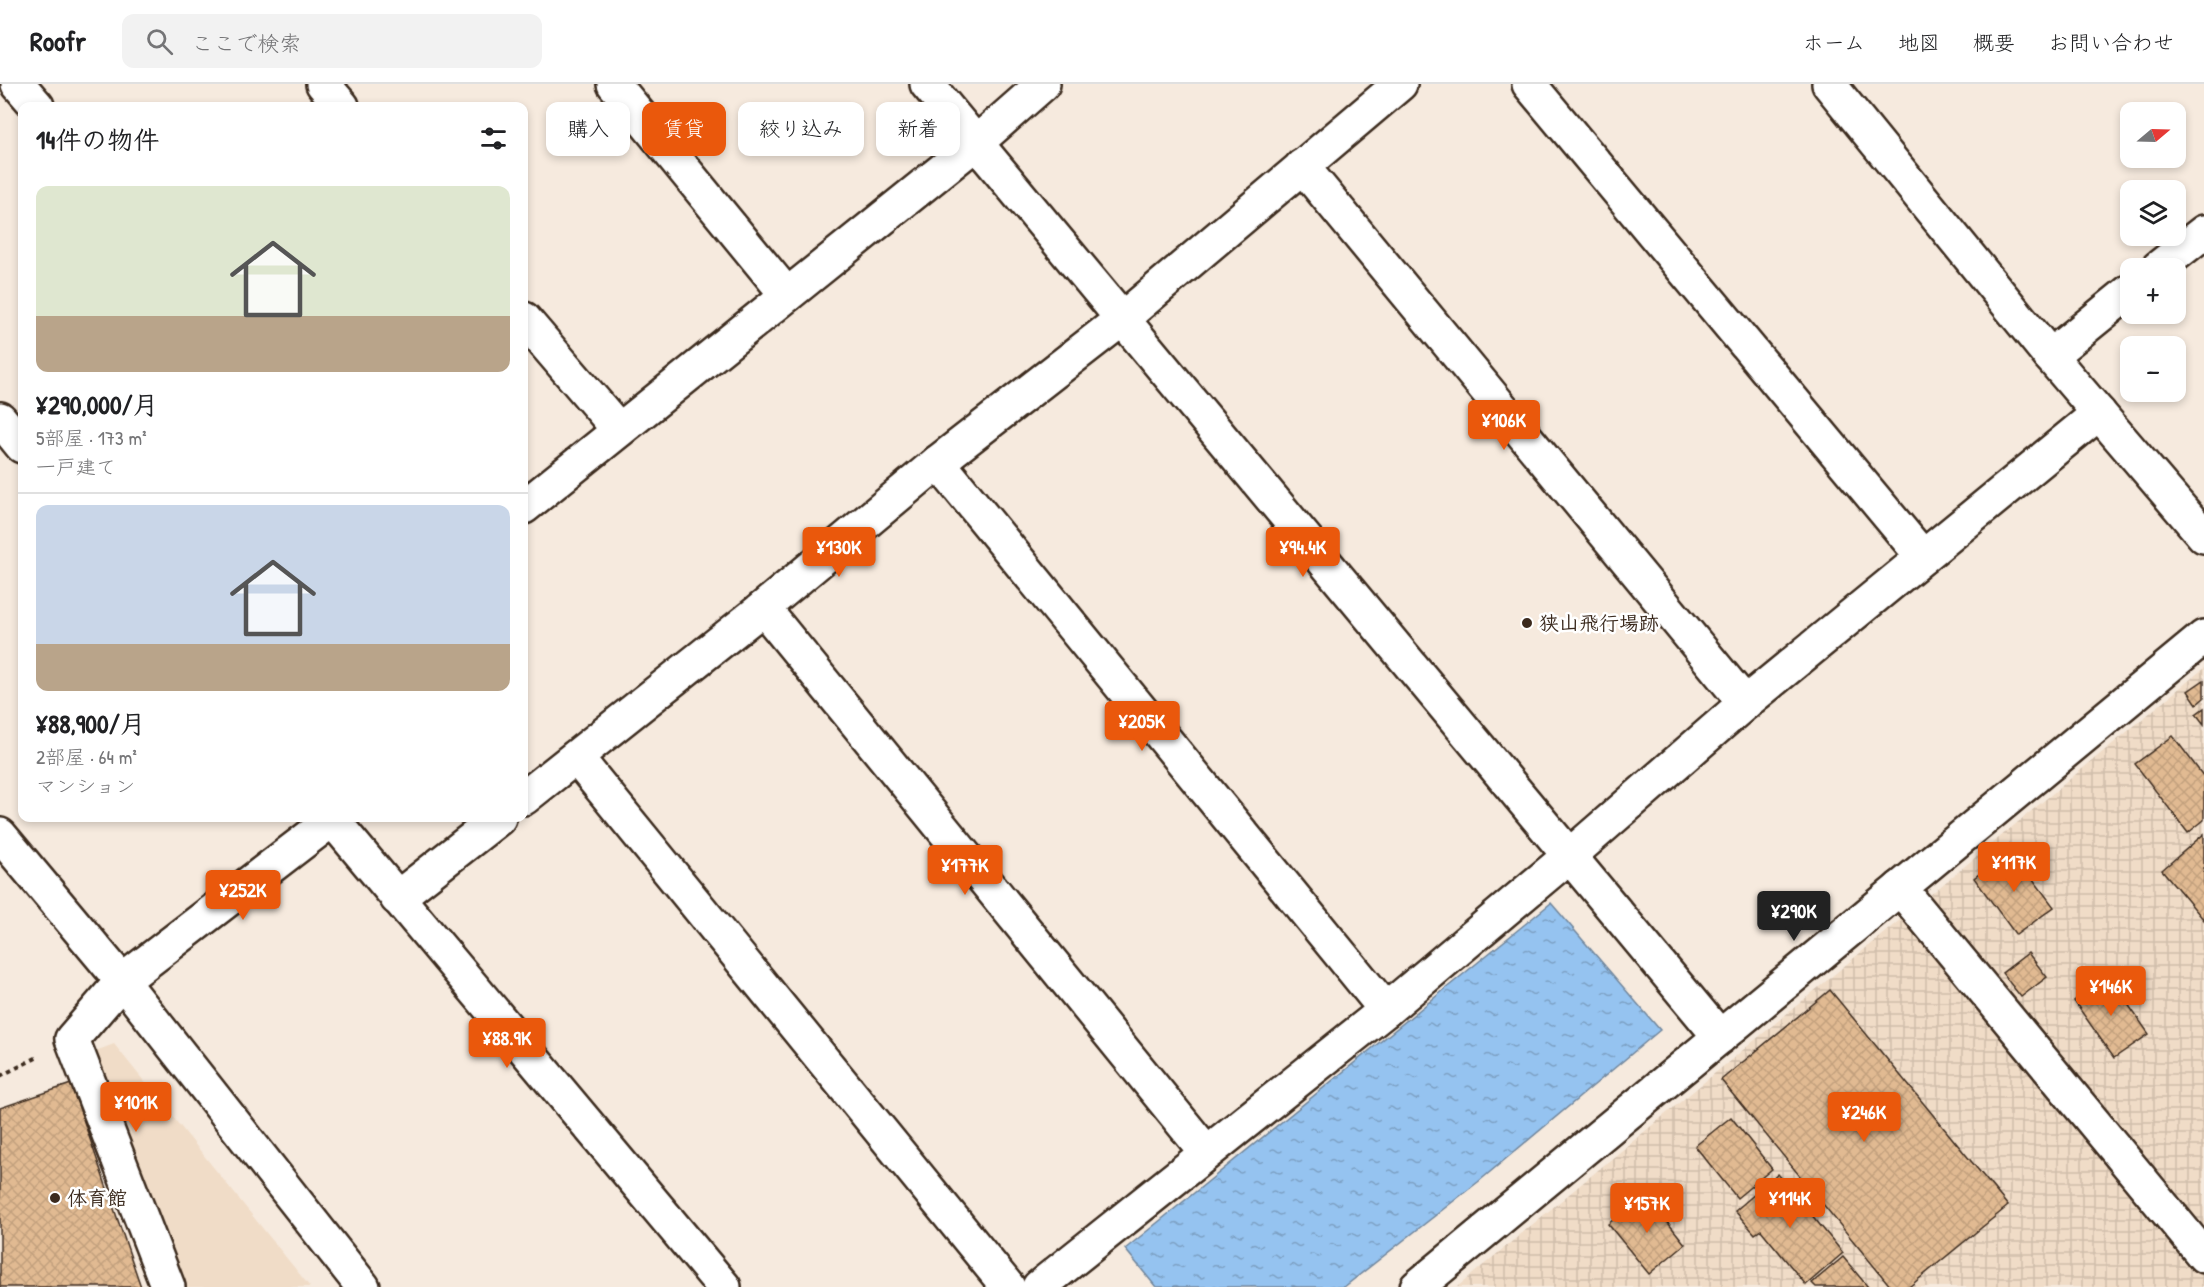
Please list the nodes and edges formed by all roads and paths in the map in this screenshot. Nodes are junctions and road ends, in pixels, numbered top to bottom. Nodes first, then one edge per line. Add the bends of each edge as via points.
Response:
1 (18, 84) edge
2 (322, 84) edge
3 (614, 84) edge
4 (927, 84) edge
5 (1043, 84) edge
6 (1400, 84) edge
7 (1529, 84) edge
8 (1829, 84) edge
9 (34, 102) edge
10 (338, 102) edge
11 (976, 143) junction
12 (1302, 166) junction
13 (2204, 232) edge
14 (2171, 258) edge
15 (787, 295) junction
16 (2120, 299) edge
17 (1122, 319) junction
18 (528, 323) edge
19 (2050, 356) junction
20 (2099, 413) junction
21 (619, 430) junction
22 (938, 462) junction
23 (528, 504) edge
24 (2204, 536) edge
25 (1923, 557) junction
26 (763, 608) junction
27 (2204, 637) edge
28 (1745, 703) junction
29 (576, 757) junction
30 (528, 795) edge
31 (327, 822) edge
32 (335, 822) edge
33 (494, 822) edge
34 (0, 835) edge
35 (1568, 857) junction
36 (1900, 888) junction
37 (397, 898) junction
38 (122, 981) junction
39 (1386, 1010) junction
40 (1720, 1037) junction
41 (72, 1039) junction
42 (0, 1076) edge
43 (1206, 1152) junction
44 (2204, 1256) edge
45 (168, 1287) edge
46 (363, 1287) edge
47 (724, 1287) edge
48 (1008, 1287) edge
49 (1038, 1287) edge
50 (1417, 1287) edge

1 - 9 street
2 - 10 street
3 - 15 street
4 - 11 street
5 - 11 street
6 - 12 street
7 - 25 street
8 - 19 street
11 - 15 street
11 - 17 street
12 - 17 street
12 - 28 street
13 - 14 street
15 - 21 street
16 - 19 street
17 - 22 street
17 - 35 street
18 - 21 street
19 - 20 street
20 - 24 street
20 - 25 street
21 - 23 street
22 - 26 street
22 - 39 street
25 - 28 street
26 - 29 street
26 - 43 street
27 - 36 street
28 - 35 street
29 - 30 street
29 - 48 street
31 - 38 street
32 - 37 street
33 - 37 street
34 - 38 street
35 - 39 street
35 - 40 street
36 - 40 street
36 - 44 street
37 - 47 street
38 - 41 street
38 - 46 street
39 - 43 street
40 - 50 street
41 - 42 path
41 - 45 street
43 - 49 street

